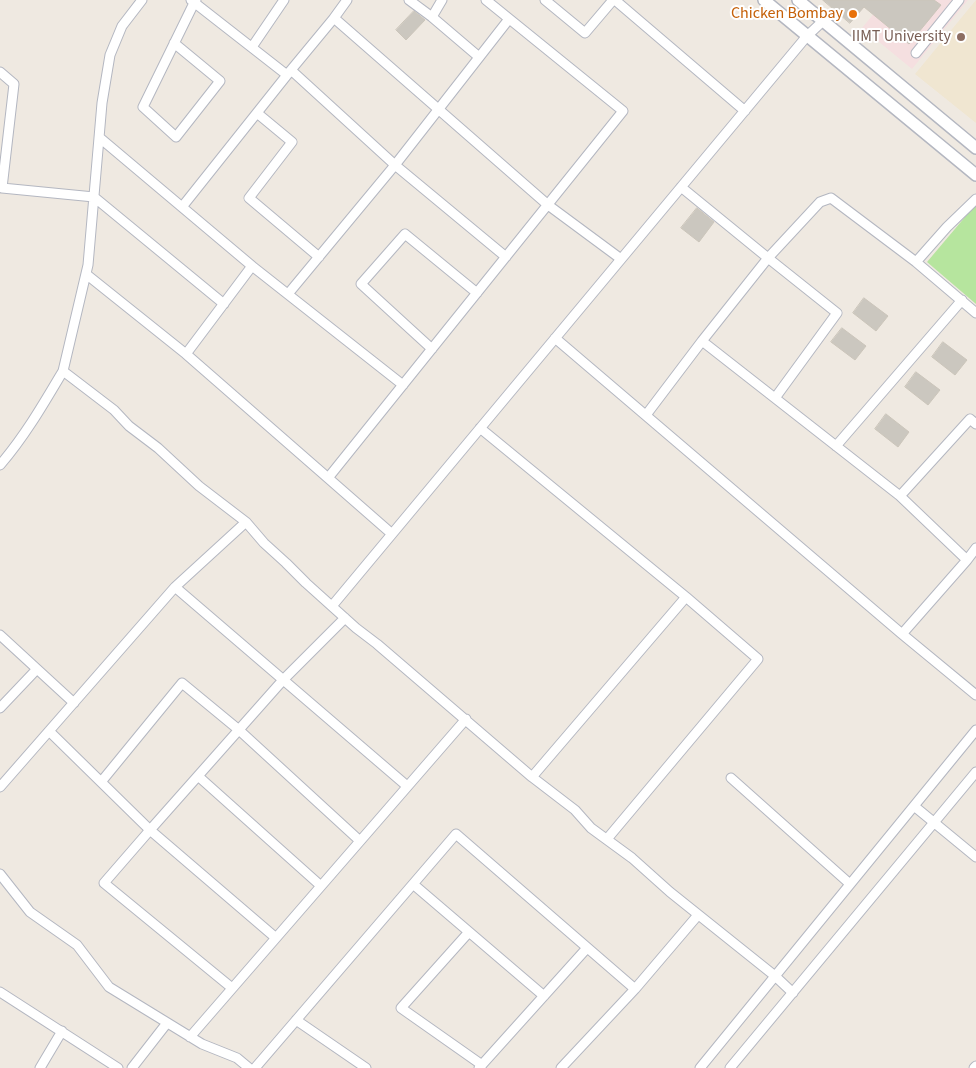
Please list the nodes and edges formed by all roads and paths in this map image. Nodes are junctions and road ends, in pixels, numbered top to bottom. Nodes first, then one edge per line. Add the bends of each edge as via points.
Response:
1 (142, 0) edge
2 (285, 0) edge
3 (348, 0) edge
4 (409, 0) edge
5 (442, 0) edge
6 (486, 0) edge
7 (545, 0) edge
8 (614, 0) edge
9 (764, 0) edge
10 (798, 0) edge
11 (959, 0) edge
12 (194, 1) edge
13 (432, 17) junction
14 (334, 18) junction
15 (509, 19) junction
16 (823, 21) junction
17 (807, 36) junction
18 (174, 43) junction
19 (252, 48) junction
20 (916, 53) dead end
21 (479, 57) junction
22 (0, 72) edge
23 (289, 73) junction
24 (438, 109) junction
25 (745, 111) junction
26 (257, 113) junction
27 (100, 138) junction
28 (976, 148) edge
29 (395, 165) junction
30 (976, 175) edge
31 (1, 187) edge
32 (681, 187) junction
33 (94, 197) junction
34 (976, 199) edge
35 (548, 205) junction
36 (182, 207) junction
37 (319, 257) junction
38 (506, 257) junction
39 (768, 258) junction
40 (621, 259) junction
41 (916, 262) junction
42 (252, 266) junction
43 (86, 274) junction
44 (477, 293) junction
45 (288, 294) junction
46 (962, 300) junction
47 (224, 304) junction
48 (976, 313) edge
49 (555, 338) junction
50 (702, 341) junction
51 (432, 349) junction
52 (186, 354) junction
53 (63, 371) junction
54 (403, 385) junction
55 (775, 398) junction
56 (646, 415) junction
57 (976, 424) edge
58 (480, 428) junction
59 (836, 446) junction
60 (0, 465) edge
61 (328, 478) junction
62 (900, 496) junction
63 (246, 522) junction
64 (392, 534) junction
65 (976, 548) edge
66 (967, 560) junction
67 (175, 588) junction
68 (686, 597) junction
69 (332, 606) junction
70 (345, 618) junction
71 (902, 634) junction
72 (0, 635) edge
73 (37, 668) junction
74 (283, 680) junction
75 (976, 695) edge
76 (3, 698) edge
77 (74, 703) junction
78 (0, 708) edge
79 (466, 719) junction
80 (239, 730) junction
81 (976, 730) edge
82 (49, 731) junction
83 (976, 772) edge
84 (198, 776) junction
85 (532, 777) junction
86 (731, 778) dead end
87 (101, 782) junction
88 (407, 786) junction
89 (0, 787) edge
90 (914, 806) junction
91 (934, 822) junction
92 (150, 830) junction
93 (607, 839) junction
94 (360, 841) junction
95 (976, 857) edge
96 (0, 874) edge
97 (413, 884) junction
98 (850, 884) junction
99 (321, 886) junction
100 (698, 915) junction
101 (469, 932) junction
102 (276, 938) junction
103 (587, 948) junction
104 (775, 976) junction
105 (232, 988) junction
106 (634, 989) junction
107 (0, 992) edge
108 (793, 994) junction
109 (544, 996) junction
110 (296, 1020) junction
111 (167, 1024) junction
112 (62, 1032) junction
113 (190, 1037) junction
114 (480, 1066) edge
115 (40, 1068) edge
116 (118, 1068) edge
117 (132, 1068) edge
118 (249, 1068) edge
119 (255, 1068) edge
120 (366, 1068) edge
121 (561, 1068) edge
122 (700, 1068) edge
123 (730, 1068) edge

1 - 27 street via 122,26 110,55
2 - 19 street
3 - 14 street
4 - 13 street
5 - 13 street
6 - 15 street
7 - 8 street via 585,33
8 - 25 street
9 - 17 street
10 - 16 street
11 - 20 street
12 - 18 street
12 - 19 street
13 - 21 street
14 - 23 street
14 - 24 street
15 - 21 street
15 - 35 street via 623,111
16 - 17 street
16 - 28 street
17 - 25 street
17 - 30 street
18 - 18 street via 143,107 176,137 220,81
19 - 23 street
21 - 24 street
22 - 31 street via 14,84
23 - 26 street
23 - 29 street
24 - 29 street
24 - 35 street
25 - 32 street
26 - 36 street
26 - 37 street via 292,142 249,198
27 - 33 street
27 - 36 street
29 - 37 street
29 - 38 street
31 - 33 street
32 - 39 street
32 - 40 street
33 - 43 street
33 - 47 street
34 - 41 street
35 - 38 street
35 - 40 street
36 - 42 street
37 - 45 street
38 - 44 street
39 - 41 street via 820,202 831,198
39 - 50 street
39 - 55 street via 837,312
40 - 49 street
41 - 46 street
42 - 45 street
42 - 47 street
43 - 52 street
43 - 53 street
44 - 51 street
44 - 51 street via 405,234 361,284
45 - 54 street
46 - 48 street
46 - 59 street
47 - 52 street
49 - 56 street
49 - 58 street
50 - 55 street
50 - 56 street
51 - 54 street
52 - 61 street
53 - 60 street via 12,452
53 - 63 street
54 - 61 street
55 - 59 street
56 - 71 street
57 - 62 street via 970,419
58 - 64 street
58 - 68 street
59 - 62 street
61 - 64 street
62 - 66 street
63 - 67 street
63 - 69 street
64 - 69 street
65 - 66 street
66 - 71 street
67 - 74 street
67 - 77 street
68 - 85 street
68 - 93 street via 758,658
69 - 70 street
70 - 74 street
70 - 79 street
71 - 75 street
72 - 73 street
73 - 76 street
73 - 77 street
74 - 80 street
74 - 88 street
76 - 78 street
77 - 82 street
79 - 85 street
79 - 88 street
80 - 84 street
80 - 87 street via 182,683
80 - 94 street
81 - 90 street
82 - 87 street
82 - 89 street
83 - 91 street
84 - 92 street
84 - 99 street
85 - 93 street
86 - 98 street
87 - 92 street
88 - 94 street
90 - 91 street
90 - 98 street
91 - 95 street
91 - 108 street
92 - 102 street
92 - 105 street via 104,883
93 - 100 street
94 - 99 street
96 - 111 street via 30,912 77,945 110,987
97 - 101 street
97 - 103 street via 456,834
97 - 110 street
98 - 104 street
99 - 102 street
100 - 104 street
100 - 106 street
101 - 109 street
101 - 114 street via 401,1008
102 - 105 street
103 - 106 street
103 - 109 street
104 - 108 street
104 - 122 street
105 - 113 street
106 - 121 street
107 - 112 street
108 - 123 street
109 - 114 street
110 - 119 street
110 - 120 street
111 - 113 street
111 - 117 street
112 - 115 street
112 - 116 street
113 - 118 street via 237,1058

